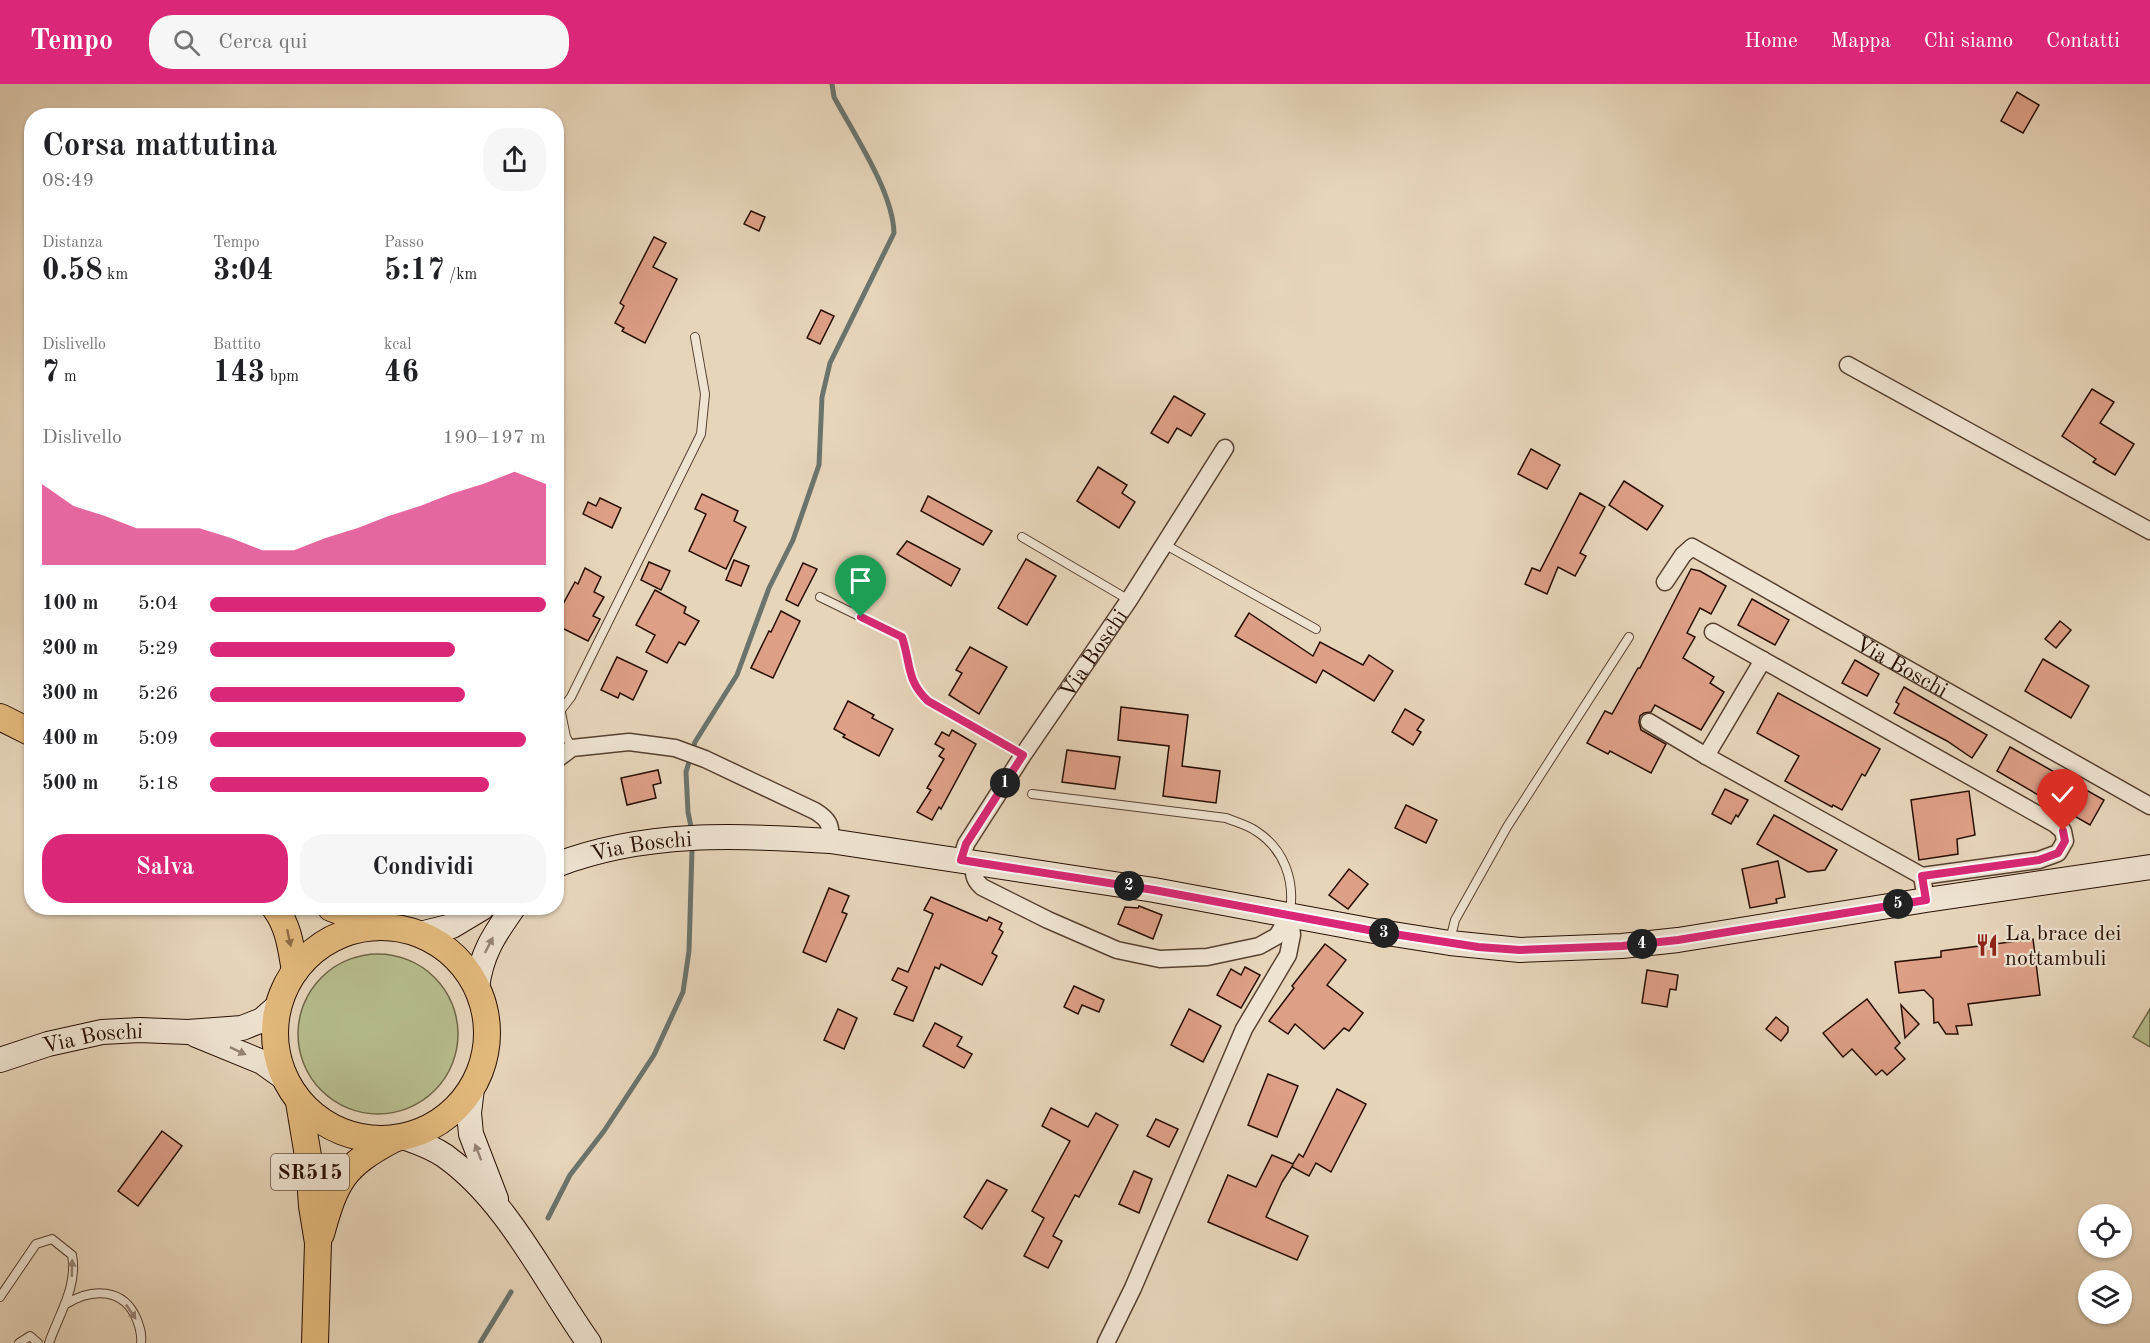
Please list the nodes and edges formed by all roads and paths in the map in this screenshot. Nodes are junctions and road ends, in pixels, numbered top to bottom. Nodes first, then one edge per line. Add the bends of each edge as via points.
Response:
1 (695, 337) dead end
2 (1848, 365) dead end
3 (1225, 448) dead end
4 (2150, 531) edge
5 (1022, 537) dead end
6 (1164, 544) junction
7 (1665, 582) dead end
8 (820, 597) dead end
9 (1129, 600) junction
10 (1316, 629) dead end
11 (1713, 632) dead end
12 (1629, 637) dead end
13 (1763, 660) junction
14 (564, 706) edge
15 (0, 717) edge
16 (1649, 722) dead end
17 (564, 723) edge
18 (24, 729) edge
19 (572, 748) junction
20 (564, 754) edge
21 (1023, 755) junction
22 (1706, 756) junction
23 (1032, 794) dead end
24 (2150, 806) edge
25 (830, 841) junction
26 (968, 861) junction
27 (564, 864) edge
28 (2150, 867) edge
29 (1922, 876) junction
30 (1926, 900) junction
31 (281, 915) edge
32 (350, 915) edge
33 (470, 915) edge
34 (508, 915) edge
35 (1290, 915) junction
36 (382, 927) junction
37 (420, 934) junction
38 (1450, 943) junction
39 (295, 971) junction
40 (477, 988) junction
41 (278, 1006) junction
42 (188, 1032) junction
43 (0, 1060) edge
44 (284, 1077) junction
45 (472, 1088) junction
46 (299, 1102) junction
47 (398, 1138) junction
48 (498, 1206) junction
49 (318, 1243) junction
50 (0, 1297) edge
51 (66, 1304) junction
52 (19, 1343) edge
53 (38, 1343) edge
54 (49, 1343) edge
55 (141, 1343) edge
56 (315, 1343) edge
57 (589, 1343) edge
58 (1106, 1343) edge

1 - 14 lane via 705,394 701,434
2 - 4 street
3 - 6 street, Via Boschi
5 - 9 lane
6 - 9 street, Via Boschi
6 - 10 lane
7 - 24 street, Via Boschi via 1692,547
8 - 21 lane via 902,637 917,691
9 - 21 street, Via Boschi
11 - 13 street
12 - 38 lane via 1507,827 1455,920
13 - 22 street
13 - 29 street via 2063,831 2065,841 2058,853 2039,860
15 - 18 main road
16 - 22 street
17 - 19 lane
19 - 20 street
19 - 25 street via 629,742 675,748 825,817 830,824
21 - 26 street, Via Boschi via 966,844
22 - 29 street
23 - 35 lane via 1226,818 1256,830 1275,848 1287,867
25 - 26 main road, Via Boschi
25 - 27 main road, Via Boschi via 679,838 618,847
26 - 35 main road, Via Boschi
26 - 35 street via 975,881 982,887 1117,950 1160,959 1207,957 1259,946 1277,936
28 - 30 main road, Via Boschi
29 - 30 street
30 - 38 main road, Via Boschi via 1622,946 1520,950
31 -> 39 main road via 289,933
32 - 36 main road
33 - 37 main road via 452,926
40 -> 34 main road via 485,951
35 - 38 main road, Via Boschi
35 - 58 street via 1288,955 1244,1029
36 - 37 main road
36 - 39 main road via 357,930 333,939 312,952
37 - 40 main road via 443,947
39 - 41 main road
40 - 45 main road via 486,1038 482,1064
41 - 42 main road, Via Boschi via 262,1020 242,1028
41 - 44 main road via 275,1042
42 - 43 main road, Via Boschi via 102,1032
42 -> 44 main road, Via Boschi via 228,1046
44 - 46 main road
45 - 47 main road via 440,1121
48 -> 45 main road via 471,1134
46 - 47 main road via 326,1125 358,1137
46 - 49 main road, SR515
47 - 48 main road via 443,1154
47 - 49 main road, SR515 via 371,1150 349,1168 337,1185
48 - 57 main road
49 - 56 main road, SR515
51 -> 50 lane via 73,1273 72,1255 52,1239 36,1244
51 - 54 lane
51 -> 55 lane via 90,1293 115,1295 134,1314
52 - 53 lane via 30,1336

